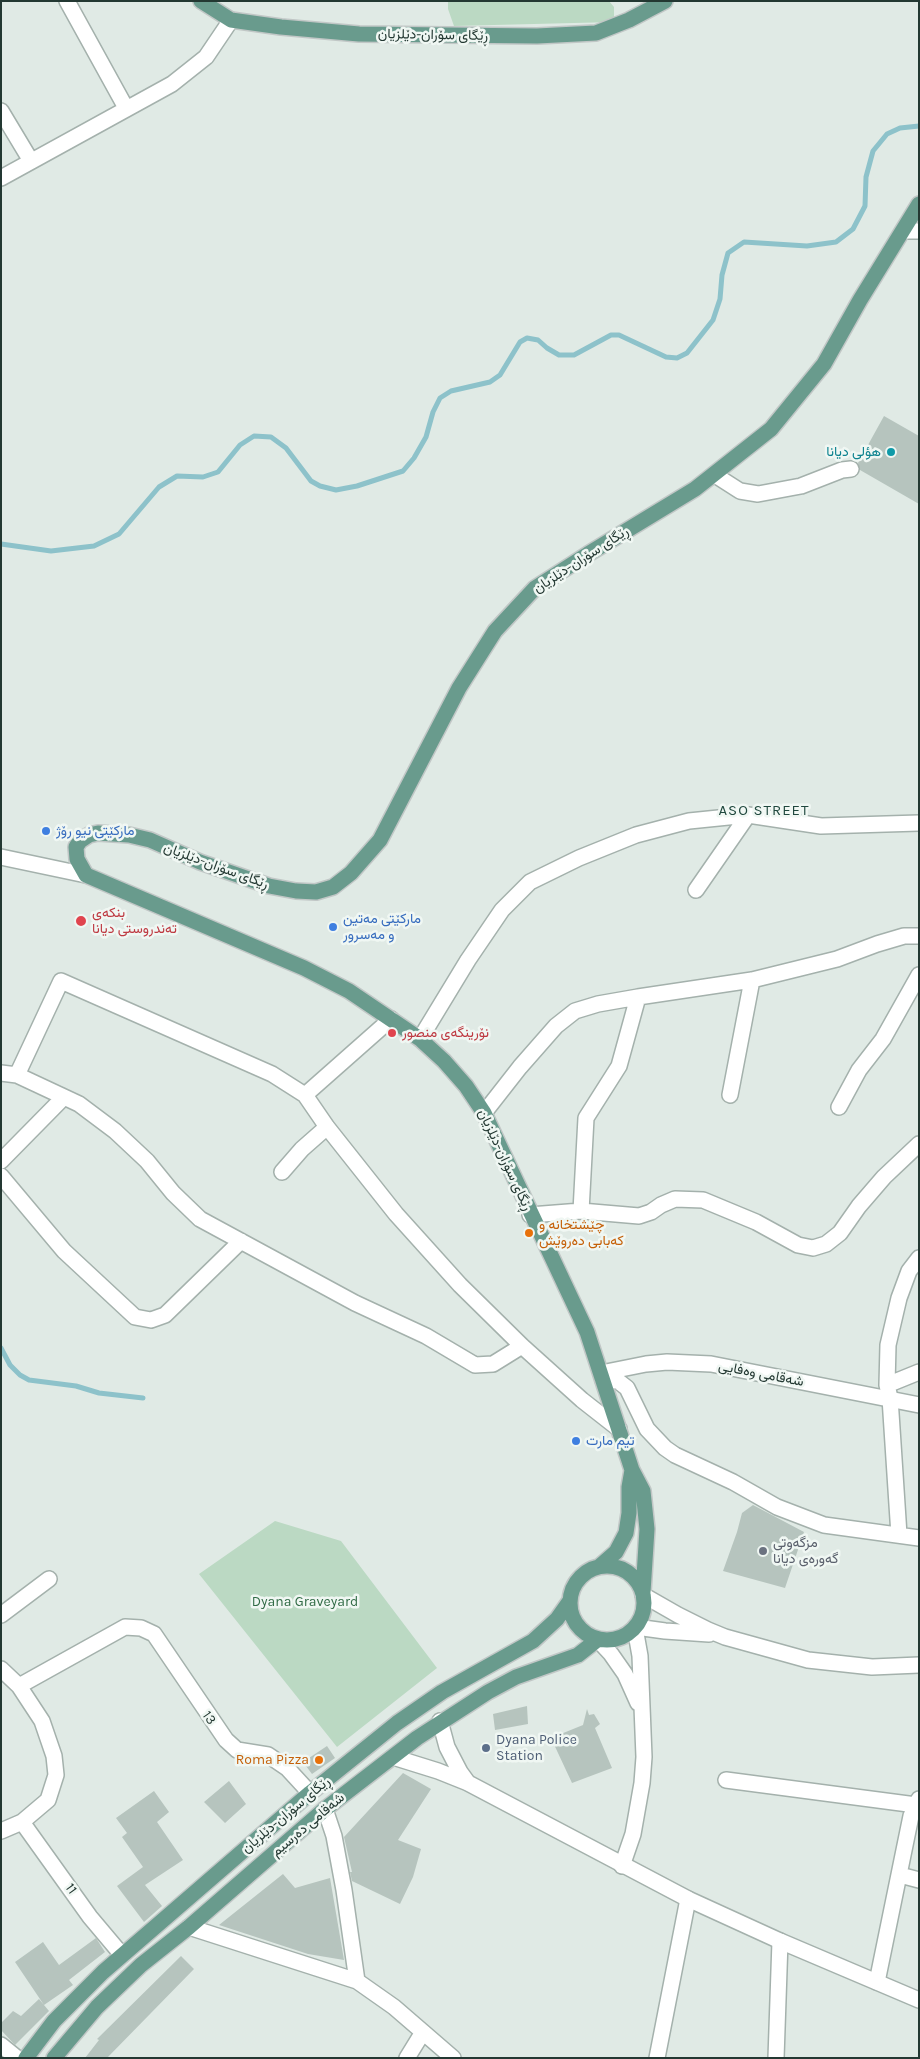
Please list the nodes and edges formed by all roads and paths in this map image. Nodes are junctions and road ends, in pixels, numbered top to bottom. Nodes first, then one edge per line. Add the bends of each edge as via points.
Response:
1 (67, 1) edge
2 (201, 1) edge
3 (665, 1) edge
4 (231, 20) junction
5 (126, 108) junction
6 (1, 111) edge
7 (31, 162) junction
8 (1, 178) edge
9 (919, 204) edge
10 (903, 230) junction
11 (919, 231) edge
12 (850, 469) dead end
13 (716, 474) junction
14 (748, 815) junction
15 (919, 823) edge
16 (1, 857) edge
17 (86, 875) junction
18 (696, 890) dead end
19 (919, 936) edge
20 (919, 975) edge
21 (752, 980) junction
22 (638, 996) junction
23 (391, 1019) junction
24 (420, 1039) junction
25 (1, 1073) edge
26 (17, 1076) junction
27 (305, 1095) junction
28 (730, 1095) dead end
29 (64, 1097) junction
30 (839, 1107) dead end
31 (484, 1113) junction
32 (327, 1127) junction
33 (919, 1144) edge
34 (1, 1161) edge
35 (282, 1172) dead end
36 (1, 1176) edge
37 (581, 1211) junction
38 (530, 1214) junction
39 (241, 1241) junction
40 (919, 1258) edge
41 (522, 1346) junction
42 (919, 1372) edge
43 (602, 1376) junction
44 (888, 1392) junction
45 (919, 1405) edge
46 (618, 1429) junction
47 (632, 1470) junction
48 (898, 1535) junction
49 (919, 1538) edge
50 (600, 1566) junction
51 (49, 1579) dead end
52 (643, 1594) junction
53 (569, 1602) junction
54 (1, 1615) edge
55 (635, 1628) junction
56 (725, 1637) junction
57 (597, 1640) junction
58 (919, 1665) edge
59 (1, 1669) edge
60 (19, 1686) junction
61 (641, 1714) junction
62 (440, 1721) junction
63 (393, 1757) junction
64 (726, 1780) dead end
65 (468, 1782) junction
66 (310, 1793) junction
67 (917, 1802) edge
68 (325, 1809) junction
69 (22, 1822) junction
70 (1, 1832) edge
71 (622, 1866) junction
72 (900, 1875) junction
73 (919, 1880) edge
74 (688, 1899) junction
75 (189, 1927) junction
76 (780, 1941) junction
77 (122, 1955) junction
78 (358, 1980) junction
79 (876, 1982) junction
80 (919, 2000) edge
81 (423, 2032) junction
82 (1, 2045) edge
83 (17, 2058) edge
84 (26, 2058) edge
85 (54, 2058) edge
86 (407, 2058) edge
87 (453, 2058) edge
88 (658, 2058) edge
89 (776, 2058) edge

1 - 5 street
2 - 4 main road, ڕێگای سۆران-دێلزیان
3 - 4 main road, ڕێگای سۆران-دێلزیان via 630,20 596,32 537,36 359,34
4 - 5 street via 206,57 172,84
5 - 7 street
6 - 7 street
7 - 8 street
9 - 10 main road, ڕێگای سۆران-دێلزیان
10 - 11 street
10 - 13 main road, ڕێگای سۆران-دێلزیان via 824,364 771,429
12 - 13 street via 801,486 758,494 740,491
13 - 17 main road, ڕێگای سۆران-دێلزیان via 535,588 495,631 459,688 380,840 351,873 332,887 316,892 269,886 150,840 111,833 89,835 76,847 77,860
14 - 15 street via 821,826
14 - 18 street
14 - 24 street via 689,821 636,835 530,882 502,910
16 - 17 street
17 - 23 main road, ڕێگای سۆران-دێلزیان via 304,968 349,991
19 - 21 street via 904,936 837,959
20 - 30 street
21 - 22 street
21 - 28 street
22 - 31 street via 575,1011 538,1046
22 - 37 street via 619,1066 586,1118
23 - 24 main road, ڕێگای سۆران-دێلزیان
23 - 27 street
24 - 31 main road, ڕێگای سۆران-دێلزیان via 466,1086
25 - 26 street
26 - 27 street via 61,980 264,1070
26 - 29 street
27 - 32 street
29 - 34 street
29 - 39 street via 116,1131 200,1219
31 - 38 main road, ڕێگای سۆران-دێلزیان
32 - 35 street
32 - 41 street via 396,1214 460,1285
33 - 37 street via 884,1176 840,1233 826,1244 813,1248 703,1200 675,1199 639,1216
36 - 39 street via 64,1251 135,1317 151,1320 165,1315
37 - 38 street
38 - 43 main road, ڕێگای سۆران-دێلزیان via 577,1308
39 - 41 street via 355,1303 426,1336 475,1365 493,1364
40 - 44 street via 908,1272 888,1345
41 - 46 street
42 - 44 street
43 - 44 street, شەقامی وەفایی via 646,1364 696,1363
43 - 46 main road, ڕێگای سۆران-دێلزیان
43 - 48 street via 627,1388 647,1429 675,1455 800,1518 841,1528
44 - 45 street, شەقامی وەفایی
44 - 48 street
46 - 47 main road, ڕێگای سۆران-دێلزیان
47 - 50 main road, ڕێگای سۆران-دێلزیان via 626,1533 616,1552
47 - 52 main road, ڕێگای سۆران-دێلزیان via 643,1491 646,1510
48 - 49 street
50 - 52 main road via 626,1571 639,1584
50 - 53 main road via 582,1575 571,1592
51 - 54 street
52 - 55 main road via 644,1608
52 - 56 street via 691,1622
53 - 57 main road via 576,1626
53 - 66 main road, ڕێگای سۆران-دێلزیان via 533,1641 442,1692
55 - 56 street
55 - 57 main road via 618,1639
55 - 61 street via 640,1656
56 - 58 street via 808,1660 872,1667
57 - 61 street via 625,1674
57 - 62 main road, شەقامی دەرسیم via 578,1655 516,1677
59 - 60 street
60 - 66 street, 13 via 125,1627 141,1628 154,1634 226,1740 237,1750 268,1755 287,1768
60 - 69 street via 42,1721 54,1756 56,1775 48,1800
61 - 71 street via 642,1783 633,1834
62 - 63 main road, شەقامی دەرسیم
62 - 65 street via 451,1755
63 - 65 street
63 - 68 main road, شەقامی دەرسیم
64 - 67 street
65 - 71 street
66 - 77 main road, ڕێگای سۆران-دێلزیان
67 - 72 street
68 - 75 main road, شەقامی دەرسیم
68 - 78 street via 334,1836
69 - 70 street
69 - 77 street, 11 via 90,1917
71 - 74 street
72 - 73 street
72 - 79 street
74 - 76 street
74 - 88 street
75 - 78 street
75 - 85 main road, شەقامی دەرسیم via 119,1985
76 - 79 street
76 - 89 street
77 - 84 main road, ڕێگای سۆران-دێلزیان via 54,2021
78 - 81 street
79 - 80 street
81 - 86 street
81 - 87 street
82 - 83 street

